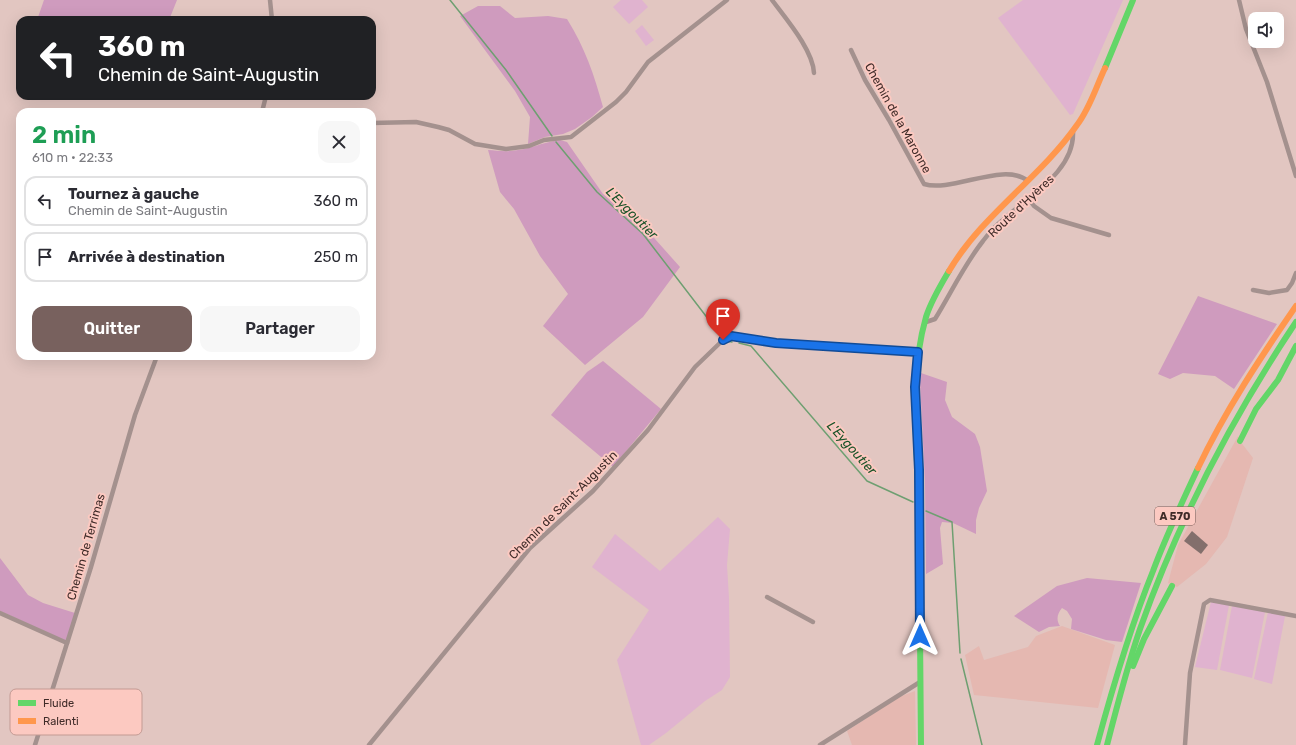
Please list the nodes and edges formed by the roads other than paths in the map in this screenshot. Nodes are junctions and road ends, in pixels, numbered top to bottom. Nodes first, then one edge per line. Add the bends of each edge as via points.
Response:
1 (270, 0) edge
2 (727, 0) edge
3 (772, 0) edge
4 (1133, 0) edge
5 (1239, 0) edge
6 (272, 16) edge
7 (851, 50) dead end
8 (814, 73) dead end
9 (376, 123) edge
10 (1073, 131) junction
11 (1296, 176) edge
12 (1028, 181) junction
13 (1028, 198) junction
14 (1109, 236) dead end
15 (1296, 274) edge
16 (1253, 290) dead end
17 (1296, 306) edge
18 (926, 322) junction
19 (1296, 322) edge
20 (1296, 346) edge
21 (918, 352) junction
22 (156, 360) edge
23 (1240, 441) dead end
24 (1172, 586) dead end
25 (767, 597) dead end
26 (0, 613) edge
27 (1296, 616) edge
28 (813, 622) dead end
29 (67, 643) junction
30 (920, 682) junction
31 (53, 689) edge
32 (1111, 731) junction
33 (38, 735) edge
34 (35, 745) edge
35 (369, 745) edge
36 (820, 745) edge
37 (921, 745) edge
38 (1098, 745) edge
39 (1107, 745) edge
40 (1185, 745) edge

1 - 6 street
2 - 9 street via 648,62 616,102 571,137 544,140 506,150 475,144 438,126 416,122
3 - 8 street via 810,55
4 - 10 main road, Route d'Hyères via 1095,92
5 - 11 street via 1246,29 1267,82
7 - 12 street, Chemin de la Maronne via 865,80 924,184 938,186 1003,174
10 - 12 main road, Route d'Hyères
10 - 13 street, Route d'Hyères via 1074,142 1059,169
12 - 18 main road, Route d'Hyères via 993,217 954,265 937,293
13 - 14 street via 1034,206 1051,218
13 - 18 street, Route d'Hyères via 1003,219 983,242 964,268 935,319
15 - 16 street via 1287,290 1269,293
17 - 38 main road, A 570 via 1240,390 1175,514 1132,627 1111,691
18 - 21 main road, Route d'Hyères
19 - 32 main road, A 570 via 1247,396 1184,516 1140,629
20 - 23 main road via 1278,380 1256,409
21 - 30 main road, Route d'Hyères via 915,387 919,470
21 - 35 street, Chemin de Saint-Augustin via 776,343 731,336 723,340 695,367 648,430 605,478 571,513 530,548
22 - 29 street, Chemin de Terrimas via 135,415
24 - 32 main road via 1144,639
25 - 28 street
26 - 29 street
27 - 40 street via 1210,600 1204,604 1190,673
29 - 31 street, Chemin de Terrimas
30 - 36 street
30 - 37 main road, Route d'Hyères
32 - 39 main road, A 570
33 - 34 street, Chemin de Terrimas

